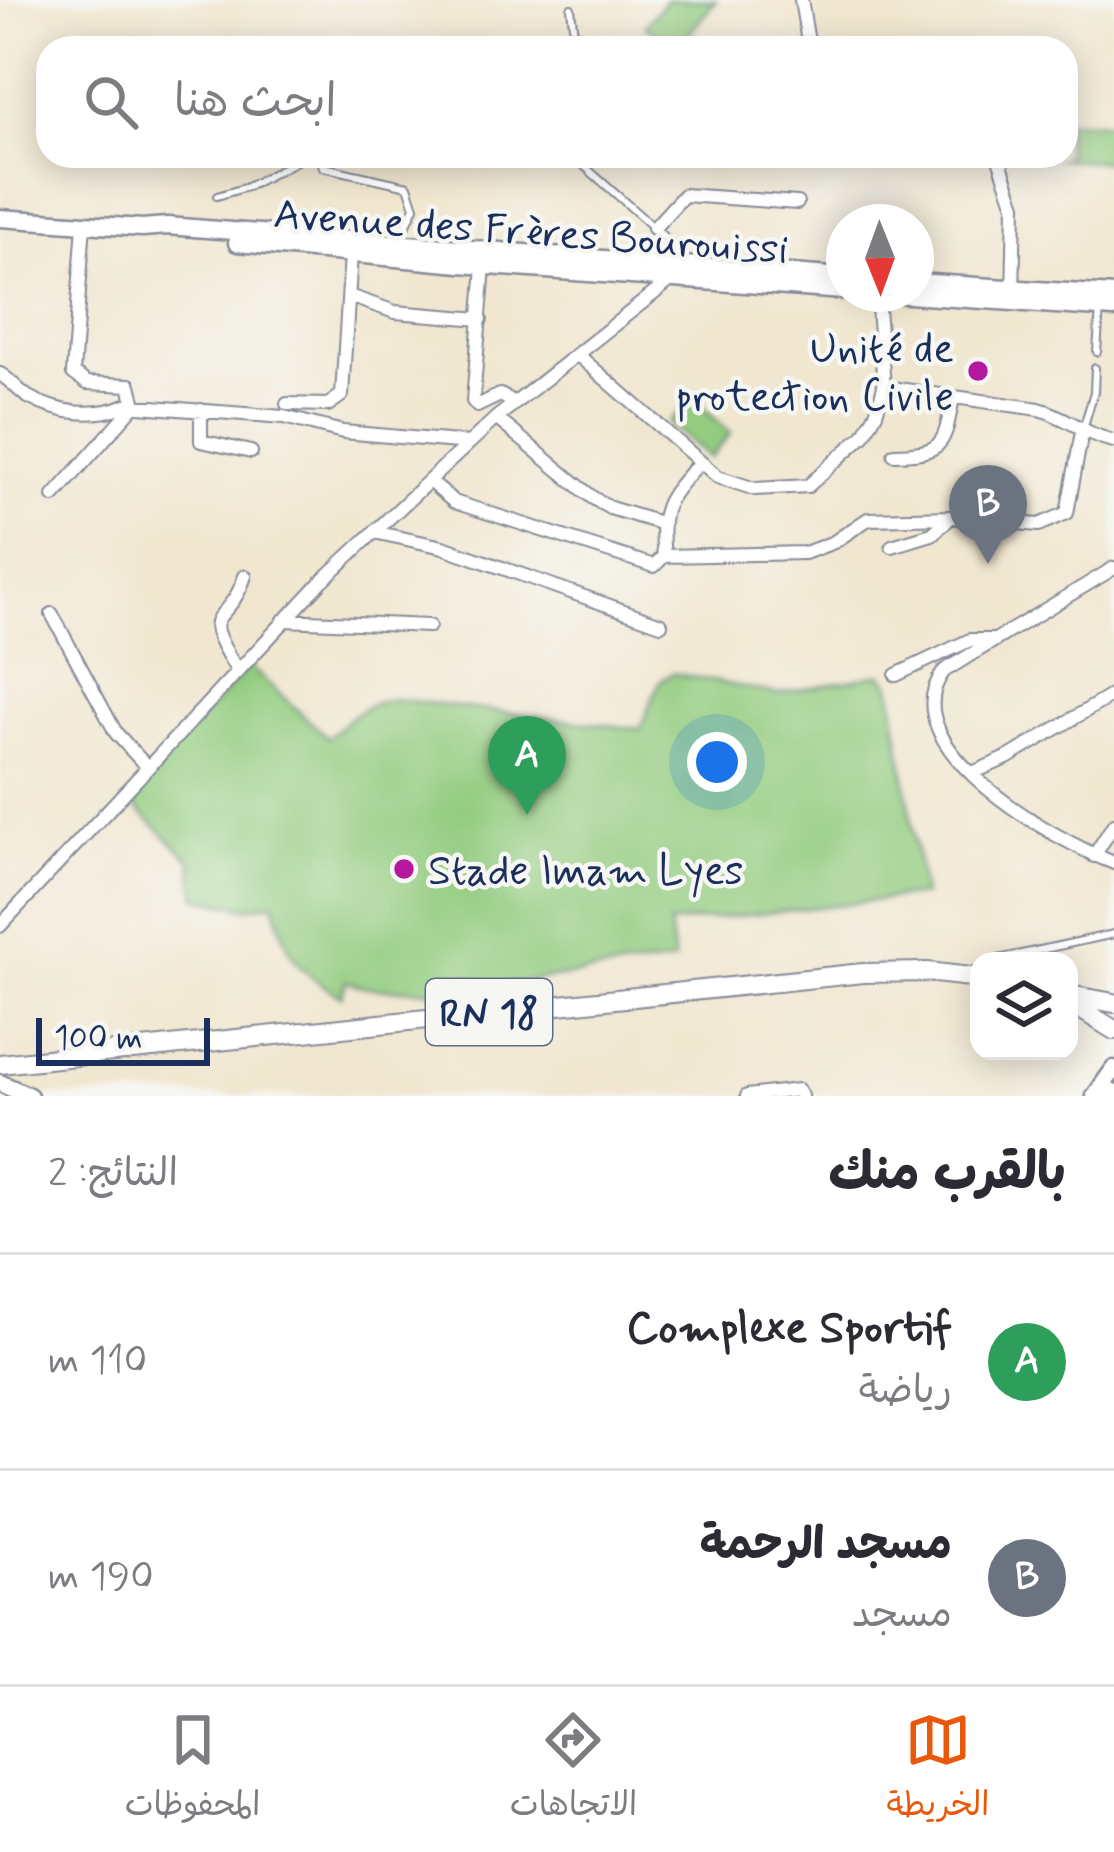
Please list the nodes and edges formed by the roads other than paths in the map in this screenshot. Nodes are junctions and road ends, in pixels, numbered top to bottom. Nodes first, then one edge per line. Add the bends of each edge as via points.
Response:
1 (801, 0) edge
2 (572, 8) dead end
3 (574, 36) edge
4 (807, 36) edge
5 (286, 168) edge
6 (327, 168) edge
7 (586, 168) edge
8 (1002, 168) edge
9 (217, 196) dead end
10 (797, 202) dead end
11 (0, 218) edge
12 (84, 224) junction
13 (142, 228) junction
14 (654, 228) junction
15 (398, 244) junction
16 (351, 254) junction
17 (484, 266) junction
18 (677, 273) junction
19 (826, 277) edge
20 (934, 284) edge
21 (826, 289) edge
22 (934, 294) edge
23 (1013, 295) junction
24 (1114, 295) edge
25 (349, 296) junction
26 (1107, 309) edge
27 (879, 312) edge
28 (481, 319) junction
29 (1097, 352) dead end
30 (579, 356) junction
31 (1095, 368) dead end
32 (0, 374) edge
33 (884, 387) junction
34 (953, 397) junction
35 (516, 403) junction
36 (287, 404) dead end
37 (135, 406) junction
38 (200, 410) junction
39 (496, 418) junction
40 (1082, 432) junction
41 (1114, 441) edge
42 (469, 443) junction
43 (250, 452) dead end
44 (894, 454) dead end
45 (700, 462) junction
46 (429, 481) junction
47 (54, 496) dead end
48 (951, 517) junction
49 (660, 523) junction
50 (374, 532) junction
51 (892, 546) dead end
52 (664, 556) junction
53 (1114, 568) edge
54 (245, 576) dead end
55 (52, 614) dead end
56 (284, 620) junction
57 (661, 624) dead end
58 (429, 626) dead end
59 (994, 640) junction
60 (237, 670) junction
61 (896, 675) dead end
62 (1114, 694) edge
63 (147, 767) junction
64 (972, 772) junction
65 (1114, 824) edge
66 (1094, 856) junction
67 (1114, 863) edge
68 (0, 926) edge
69 (1114, 934) edge
70 (1031, 952) edge
71 (970, 974) edge
72 (1078, 996) edge
73 (1114, 1000) edge
74 (1078, 1005) edge
75 (1114, 1030) edge
76 (0, 1064) edge
77 (1114, 1070) edge
78 (0, 1083) edge
79 (28, 1096) edge
80 (747, 1096) edge
81 (801, 1096) edge
82 (1095, 1096) edge

1 - 4 street
2 - 3 lane
5 - 9 lane
6 - 15 lane via 408,186 415,207
7 - 14 lane
8 - 23 street via 1015,205
10 - 14 street via 684,195
11 - 12 main road
12 - 13 main road
12 - 37 street via 73,373 130,386
13 - 15 main road
13 - 16 main road, Avenue des Frères Bourouissi
14 - 18 lane via 680,250
15 - 18 main road
16 - 17 main road, Avenue des Frères Bourouissi
16 - 25 street
17 - 18 main road, Avenue des Frères Bourouissi
17 - 28 street
18 - 19 main road
18 - 21 main road, Avenue des Frères Bourouissi
18 - 30 street
20 - 23 main road
22 - 23 main road
23 - 24 main road
23 - 26 main road
25 - 28 street via 395,312
25 - 36 street via 342,395 328,405
26 - 29 lane
27 - 33 street
28 - 35 street via 473,401 500,395
30 - 35 street
30 - 45 street
31 - 40 lane
32 - 37 street via 51,406 93,414
33 - 34 street
33 - 45 street via 865,435 808,486 741,487
34 - 40 street via 1054,413
34 - 44 street via 945,440 930,453
35 - 39 street
37 - 38 street
37 - 47 street
38 - 42 street
38 - 43 street via 201,441
39 - 42 street
39 - 49 street via 593,498
40 - 41 street
40 - 48 street via 1061,518 1039,525
42 - 46 street
45 - 49 street
46 - 50 street
46 - 52 street via 454,502 601,550 654,566
48 - 51 street via 932,534
48 - 52 street via 868,519 805,553
49 - 52 street
50 - 56 street
50 - 57 street via 443,547
53 - 59 street
54 - 60 street via 215,622
55 - 63 street via 116,734
56 - 58 street
56 - 60 street
59 - 61 street via 970,640
59 - 64 street via 944,671 931,695 938,729
60 - 63 street
62 - 64 street
63 - 68 street
64 - 66 street via 1034,825
65 - 66 street
66 - 67 street
69 - 70 lane
71 - 76 main road, RN 18 via 862,973
72 - 73 main road
74 - 75 main road
77 - 82 main road
78 - 79 main road
80 - 81 street

